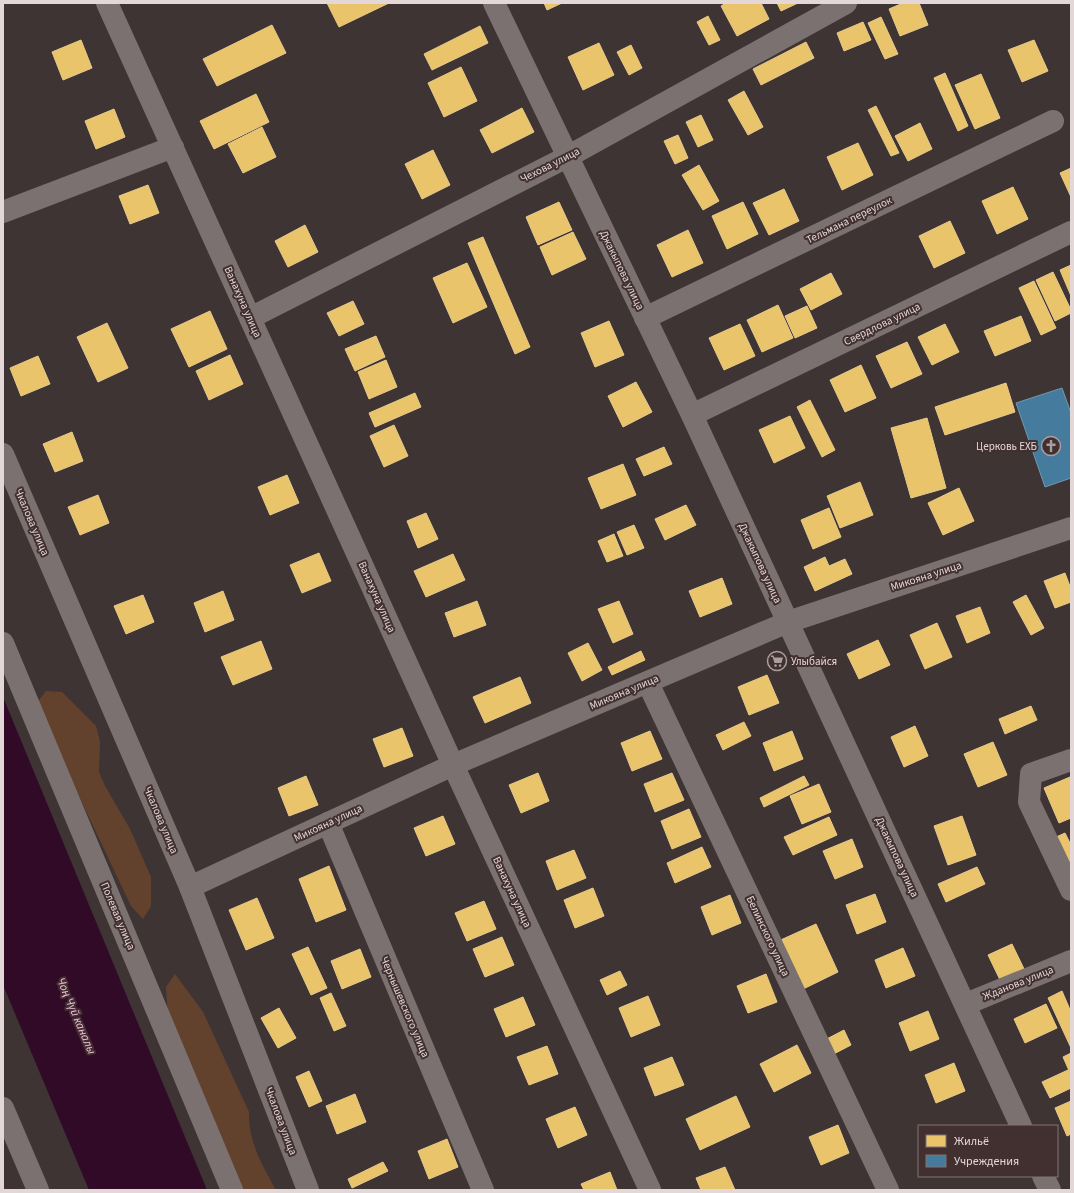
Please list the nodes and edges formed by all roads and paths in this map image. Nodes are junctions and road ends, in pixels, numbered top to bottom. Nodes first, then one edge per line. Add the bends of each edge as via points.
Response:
1 (107, 3) edge
2 (494, 3) edge
3 (846, 3) edge
4 (1053, 121) dead end
5 (173, 147) junction
6 (567, 157) junction
7 (3, 212) edge
8 (1071, 232) edge
9 (250, 318) junction
10 (645, 318) junction
11 (692, 415) junction
12 (3, 454) edge
13 (1071, 528) edge
14 (788, 622) junction
15 (3, 643) edge
16 (648, 682) junction
17 (1071, 760) edge
18 (453, 765) junction
19 (328, 823) junction
20 (190, 887) junction
21 (1071, 890) edge
22 (1071, 961) edge
23 (966, 1004) junction
24 (3, 1108) edge
25 (1021, 1125) edge
26 (1044, 1177) edge
27 (38, 1190) edge
28 (232, 1190) edge
29 (308, 1190) edge
30 (483, 1190) edge
31 (650, 1190) edge
32 (888, 1190) edge
33 (1050, 1190) edge

1 - 5 street, Ванахуна улица
2 - 6 street, Джакыпова улица
3 - 6 street, Чехова улица
4 - 10 street, Тельмана переулок
5 - 7 street
5 - 9 street, Ванахуна улица
6 - 9 street, Чехова улица
6 - 10 street, Джакыпова улица
8 - 11 street, Свердлова улица
9 - 18 street, Ванахуна улица
10 - 11 street, Джакыпова улица
11 - 14 street, Джакыпова улица
12 - 20 street, Чкалова улица
13 - 14 street, Микояна улица
14 - 16 street, Микояна улица
14 - 23 street, Джакыпова улица
15 - 28 street, Полевая улица
16 - 18 street, Микояна улица
16 - 32 street, Белинского улица
17 - 21 street via 1031,774 1029,802
18 - 19 street, Микояна улица
18 - 31 street, Ванахуна улица
19 - 20 street, Микояна улица
19 - 30 street, Чернышевского улица
20 - 29 street, Чкалова улица
22 - 23 street, Жданова улица
23 - 25 street, Джакыпова улица
24 - 27 street
26 - 33 street

